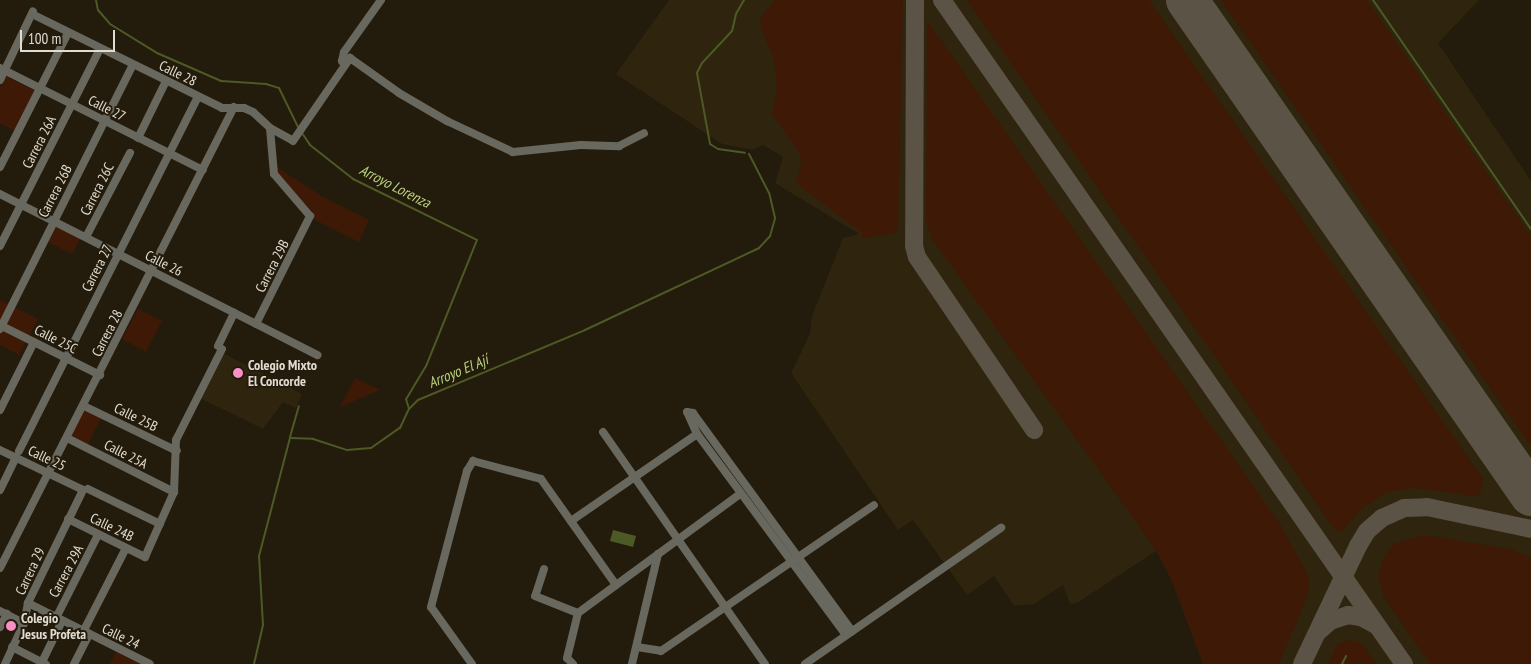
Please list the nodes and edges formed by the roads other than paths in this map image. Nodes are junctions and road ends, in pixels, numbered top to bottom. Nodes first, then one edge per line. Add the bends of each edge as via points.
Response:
1 (381, 0) edge
2 (68, 33) junction
3 (100, 49) junction
4 (133, 65) junction
5 (345, 65) junction
6 (2, 69) edge
7 (0, 80) edge
8 (166, 81) junction
9 (40, 88) junction
10 (198, 97) junction
11 (72, 104) junction
12 (234, 107) junction
13 (104, 120) junction
14 (270, 128) junction
15 (644, 133) dead end
16 (138, 138) junction
17 (130, 152) dead end
18 (170, 154) junction
19 (0, 167) edge
20 (202, 170) junction
21 (0, 194) edge
22 (22, 205) junction
23 (54, 221) junction
24 (86, 237) junction
25 (0, 246) edge
26 (118, 254) junction
27 (152, 271) junction
28 (234, 313) junction
29 (256, 324) junction
30 (1, 327) edge
31 (34, 342) junction
32 (316, 355) dead end
33 (66, 358) junction
34 (100, 375) junction
35 (84, 406) junction
36 (0, 410) edge
37 (603, 432) dead end
38 (697, 434) junction
39 (68, 438) junction
40 (0, 450) edge
41 (176, 451) junction
42 (18, 454) junction
43 (49, 473) junction
44 (635, 477) junction
45 (86, 489) junction
46 (0, 490) edge
47 (174, 492) junction
48 (740, 494) junction
49 (874, 505) dead end
50 (68, 519) junction
51 (571, 522) junction
52 (160, 524) junction
53 (1001, 528) dead end
54 (98, 535) junction
55 (679, 538) junction
56 (126, 548) junction
57 (658, 554) junction
58 (794, 560) junction
59 (0, 568) edge
60 (544, 569) dead end
61 (616, 585) junction
62 (28, 603) junction
63 (726, 606) junction
64 (3, 612) edge
65 (578, 612) junction
66 (59, 619) junction
67 (24, 623) junction
68 (0, 627) edge
69 (86, 633) junction
70 (849, 633) junction
71 (636, 647) junction
72 (12, 648) junction
73 (44, 663) edge
74 (4, 664) edge
75 (74, 664) edge
76 (150, 664) edge
77 (472, 664) edge
78 (573, 664) edge
79 (632, 664) edge
80 (765, 664) edge
81 (805, 664) edge

1 - 5 street via 344,52 342,61
2 - 3 street, Calle 28
2 - 6 street, Calle 28 via 32,13
2 - 9 street
3 - 4 street, Calle 28
3 - 11 street, Carrera 26A
4 - 8 street, Calle 28
4 - 13 street, Carrera 26B
5 - 14 street, Calle 28 via 294,141
5 - 15 street via 350,58 354,59 407,98 480,139 513,152 581,145 619,146
6 - 7 street
6 - 9 street, Calle 27
8 - 10 street, Calle 28
8 - 16 street
9 - 11 street, Calle 27
9 - 19 street
10 - 12 street, Calle 28 via 222,108
10 - 18 street, Carrera 27
11 - 13 street, Calle 27
11 - 22 street, Carrera 26A
12 - 14 street, Calle 28 via 253,112
12 - 20 street, Carrera 28
13 - 16 street, Calle 27
13 - 23 street, Carrera 26B
14 - 29 street, Carrera 29B via 274,174 306,209 310,220
16 - 18 street, Calle 27
17 - 24 street, Carrera 26C
18 - 20 street, Calle 27
18 - 26 street, Carrera 27
20 - 27 street, Carrera 28
21 - 22 street, Calle 26
22 - 23 street, Calle 26
22 - 25 street, Carrera 26A
23 - 24 street, Calle 26
23 - 30 street, Carrera 26B
24 - 26 street, Calle 26
26 - 27 street, Calle 26
26 - 33 street, Carrera 27
27 - 28 street, Calle 26
27 - 34 street, Carrera 28
28 - 29 street, Calle 26
28 - 41 street via 176,440
29 - 32 street, Calle 26
30 - 31 street, Calle 25C
31 - 33 street, Calle 25C
31 - 36 street
33 - 34 street, Calle 25C
33 - 42 street, Carrera 27
34 - 35 street, Carrera 28
35 - 39 street, Carrera 28
35 - 41 street, Calle 25B
37 - 44 street
38 - 44 street
38 - 48 street
38 - 58 street via 687,417 689,411
39 - 43 street, Carrera 28
39 - 47 street, Calle 25A
40 - 42 street, Calle 25
41 - 47 street
42 - 43 street, Calle 25
42 - 46 street, Carrera 27
43 - 45 street, Calle 25
43 - 59 street, Carrera 28
44 - 51 street
44 - 55 street
45 - 50 street, Carrera 29
45 - 52 street, Calle 25
47 - 52 street
48 - 55 street
48 - 58 street
49 - 58 street
50 - 54 street, Calle 24B
50 - 62 street, Carrera 29
51 - 61 street
51 - 77 street via 538,476 478,460 469,465 431,607
52 - 56 street, Calle 24B via 144,557
53 - 70 street
54 - 56 street, Calle 24B
54 - 66 street, Carrera 29A
55 - 57 street
55 - 63 street
56 - 69 street
57 - 61 street
57 - 71 street
58 - 63 street
58 - 70 street
60 - 65 street via 535,596
61 - 65 street
62 - 66 street, Calle 24
62 - 67 street, Carrera 29
63 - 71 street via 661,651
63 - 80 street
64 - 67 street
64 - 68 street
65 - 78 street via 567,658
66 - 69 street, Calle 24
66 - 73 street, Carrera 29A
67 - 72 street, Carrera 29
69 - 75 street
69 - 76 street, Calle 24
70 - 81 street
71 - 79 street
72 - 73 street
72 - 74 street, Carrera 29

